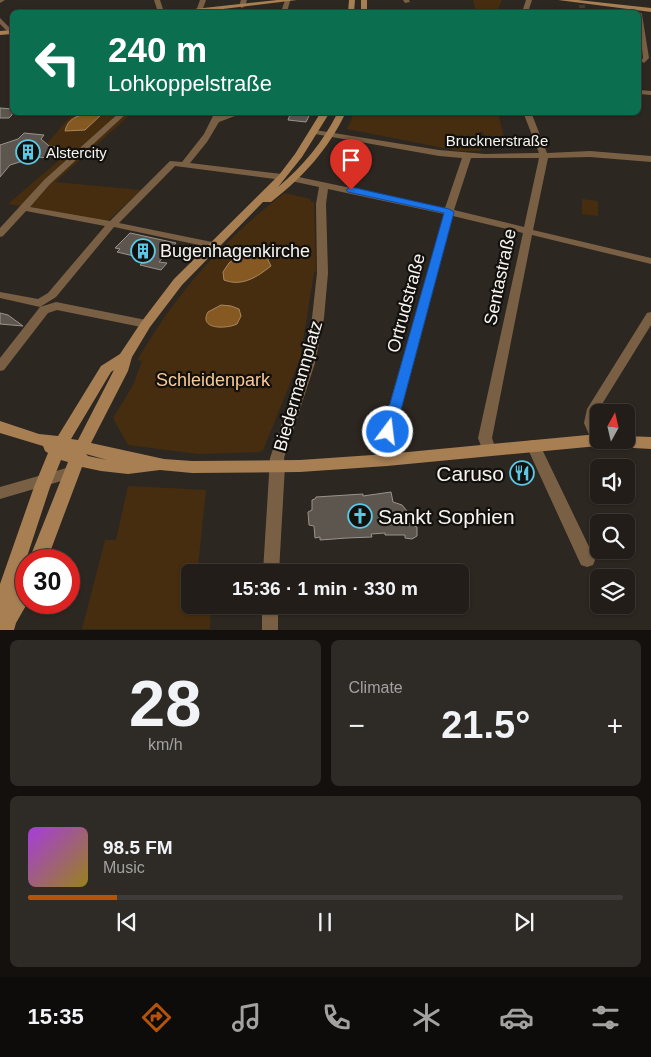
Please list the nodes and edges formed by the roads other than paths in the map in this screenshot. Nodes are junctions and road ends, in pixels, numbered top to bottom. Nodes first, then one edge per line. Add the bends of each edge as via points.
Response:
1 (291, 0) edge
2 (561, 0) edge
3 (608, 0) edge
4 (243, 3) edge
5 (651, 4) edge
6 (582, 7) edge
7 (638, 9) edge
8 (204, 10) edge
9 (651, 10) edge
10 (0, 20) edge
11 (10, 30) edge
12 (641, 43) edge
13 (644, 61) dead end
14 (122, 115) edge
15 (219, 115) edge
16 (324, 115) edge
17 (341, 115) edge
18 (528, 115) edge
19 (315, 132) junction
20 (332, 134) junction
21 (544, 154) junction
22 (467, 156) junction
23 (651, 159) edge
24 (184, 165) junction
25 (282, 177) junction
26 (294, 179) junction
27 (323, 185) junction
28 (22, 208) junction
29 (449, 212) junction
30 (246, 214) junction
31 (112, 224) junction
32 (527, 231) junction
33 (0, 234) edge
34 (213, 245) junction
35 (651, 261) edge
36 (0, 295) edge
37 (46, 304) junction
38 (651, 316) edge
39 (146, 324) junction
40 (125, 358) junction
41 (0, 367) edge
42 (596, 404) edge
43 (0, 427) edge
44 (590, 441) edge
45 (635, 443) edge
46 (649, 444) edge
47 (533, 445) junction
48 (59, 446) junction
49 (490, 450) junction
50 (79, 453) junction
51 (387, 460) junction
52 (164, 465) junction
53 (278, 466) junction
54 (99, 468) junction
55 (70, 473) junction
56 (44, 480) junction
57 (0, 493) edge
58 (42, 549) edge
59 (587, 560) dead end
60 (272, 564) edge
61 (15, 608) edge
62 (270, 614) edge
63 (6, 624) edge
64 (270, 630) edge

1 - 4 main road
2 - 6 main road
3 - 7 main road
4 - 8 main road
5 - 7 main road
6 - 7 main road
7 - 9 main road
10 - 11 street
12 - 13 street
14 - 28 street
15 - 24 street via 207,137
16 - 19 main road
17 - 20 main road
18 - 21 street
19 - 20 street, Brucknerstraße
19 - 25 main road
20 - 22 street, Brucknerstraße via 439,154
20 - 26 main road
21 - 22 street, Brucknerstraße
21 - 23 street, Brucknerstraße via 600,154
21 - 32 street, Sentastraße
22 - 29 street, Ortrudstraße
24 - 25 street
24 - 31 street via 173,163
25 - 26 main road
25 - 30 main road
26 - 27 street
26 - 30 main road
27 - 29 street
27 - 53 street, Biedermannplatz via 323,278 317,328 302,385 279,448
28 - 31 street
28 - 33 street
29 - 32 street
29 - 51 street, Ortrudstraße via 384,448
30 - 34 main road
31 - 34 street
31 - 37 street
32 - 35 street
32 - 49 street, Sentastraße via 485,438
34 - 39 main road via 178,282
36 - 37 street
37 - 39 street
37 - 41 street
38 - 42 street
39 - 40 main road
40 - 48 main road via 106,369
40 - 50 main road
43 - 48 main road
44 - 47 main road
45 - 46 main road
47 - 49 main road
47 - 59 street
48 - 50 main road
48 - 56 main road
49 - 51 main road
50 - 52 main road
50 - 54 main road
50 - 55 main road
51 - 53 main road
52 - 53 main road
52 - 54 main road
53 - 60 street, Biedermannplatz
54 - 55 main road
55 - 56 street
55 - 58 main road
56 - 57 street
56 - 63 main road via 9,584
61 - 63 main road
62 - 64 street

